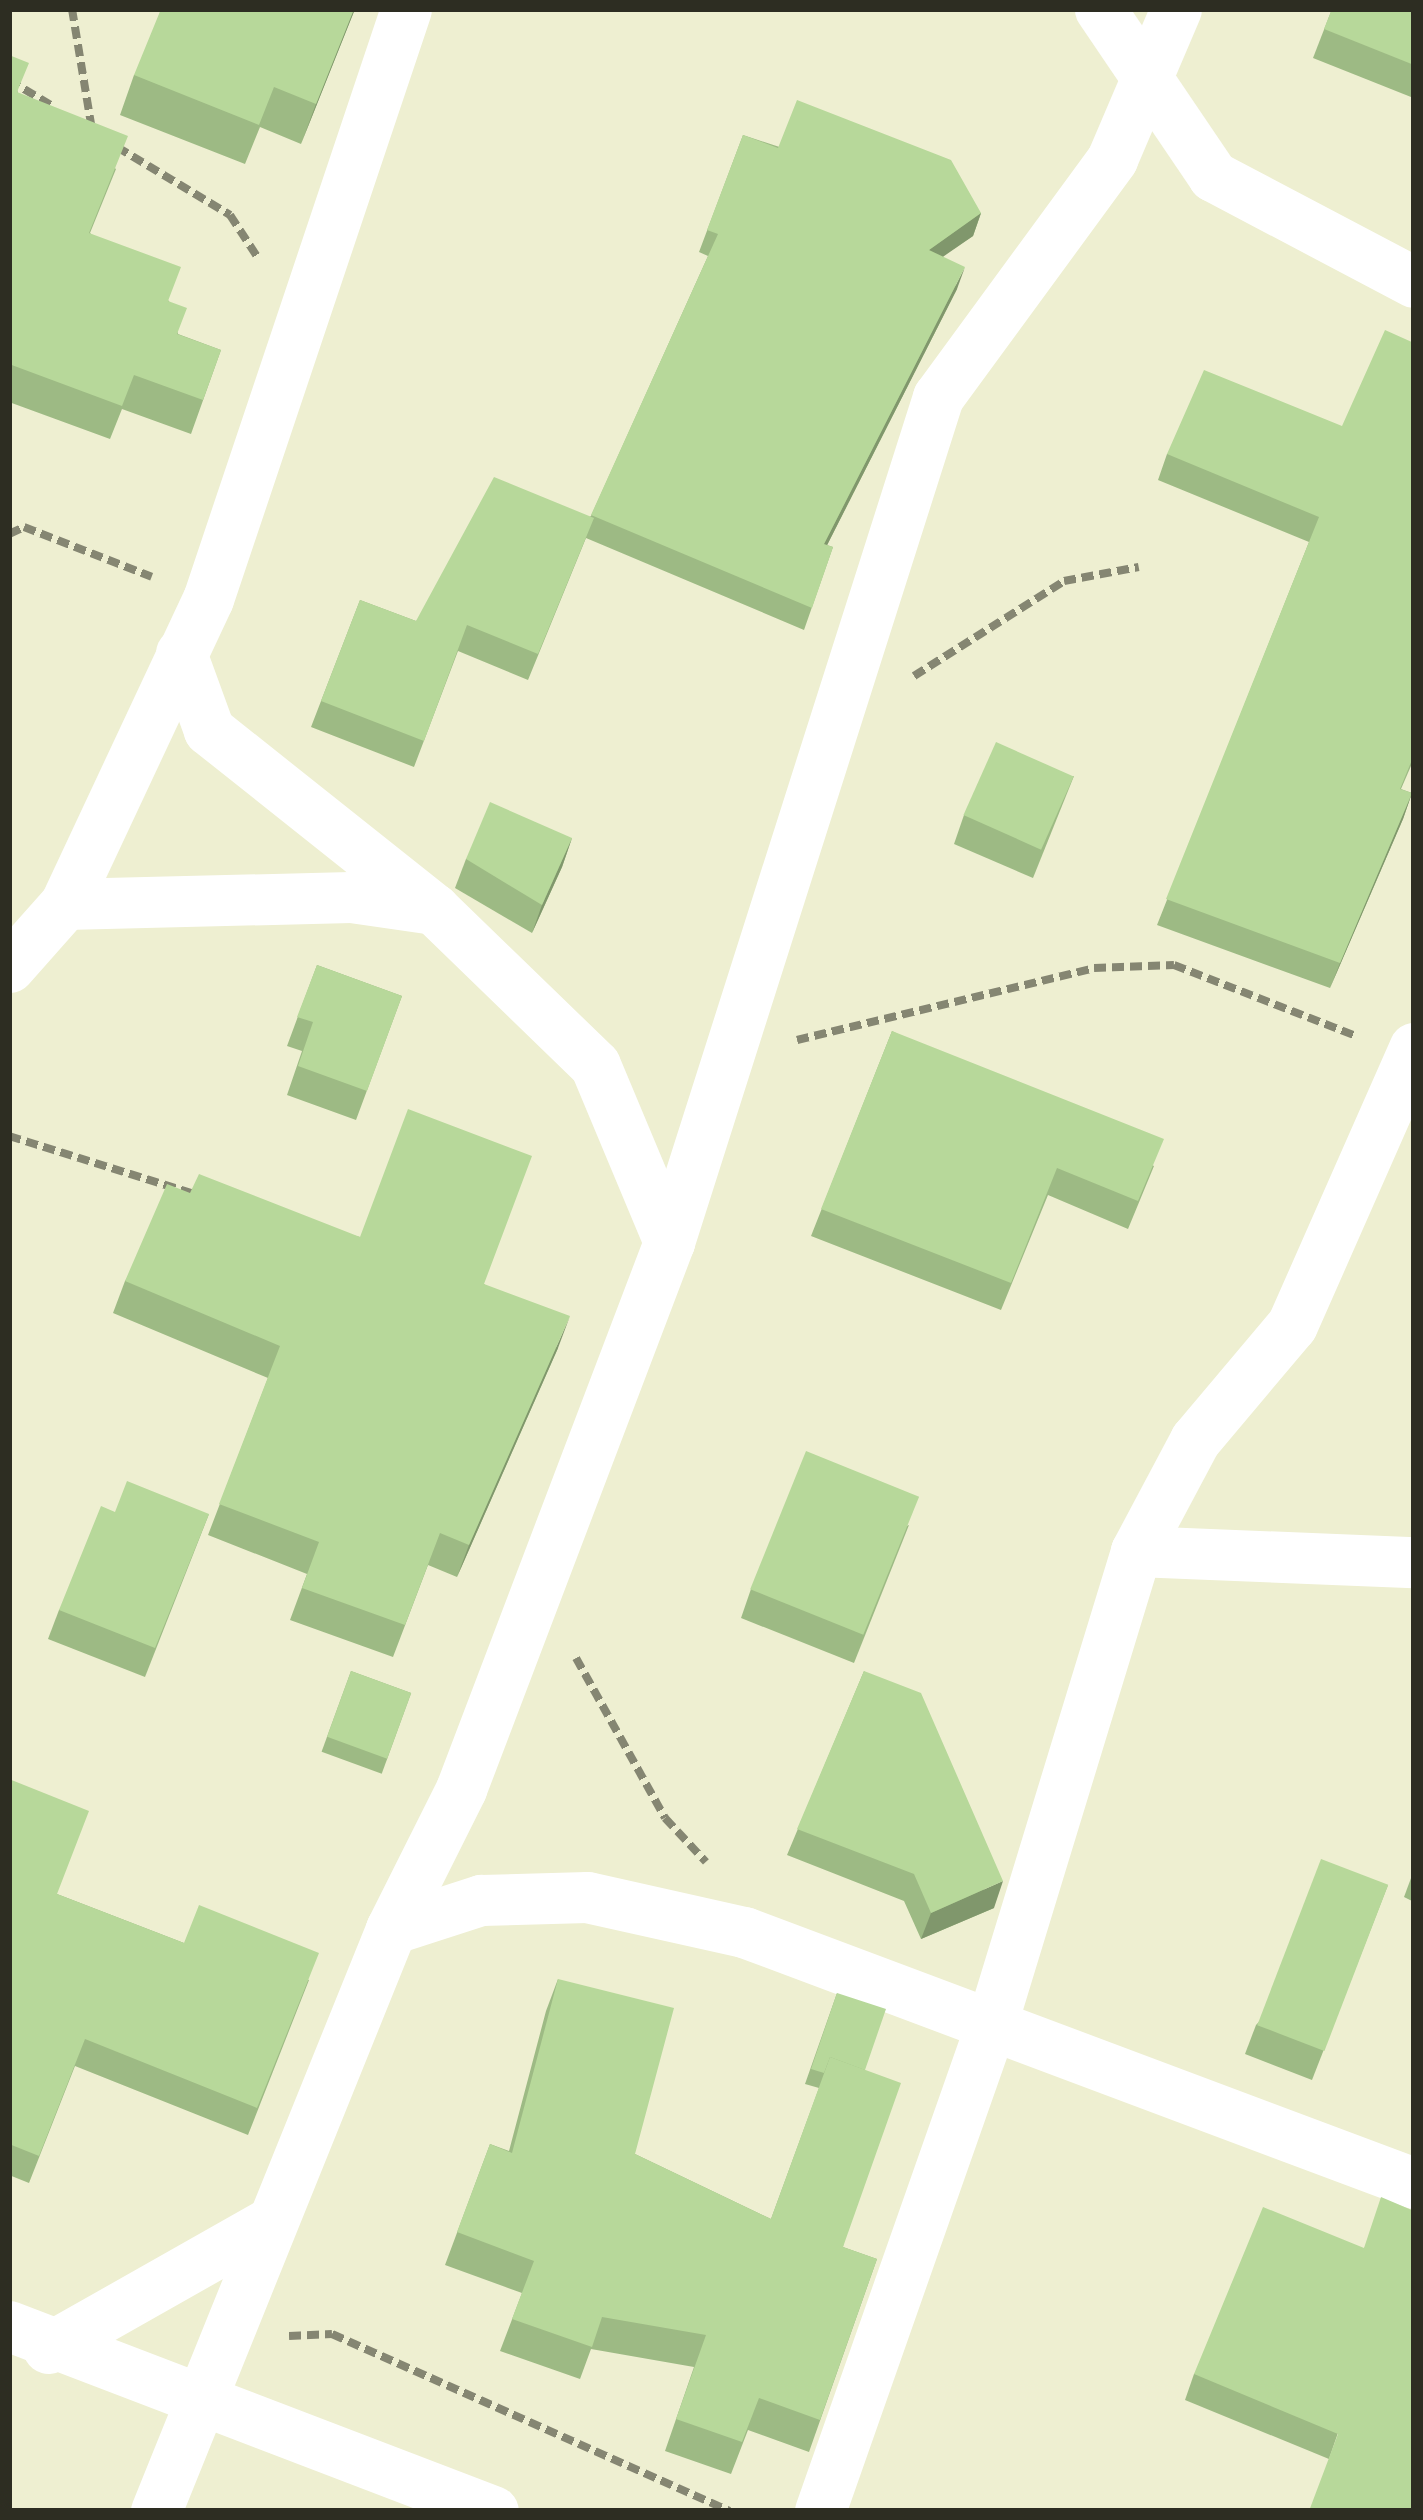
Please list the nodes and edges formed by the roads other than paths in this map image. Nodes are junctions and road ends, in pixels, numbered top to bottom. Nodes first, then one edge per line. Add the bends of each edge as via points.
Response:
1 (406, 9) edge
2 (1100, 9) edge
3 (1176, 9) edge
4 (1148, 74) junction
5 (1414, 282) edge
6 (181, 653) junction
7 (65, 904) junction
8 (434, 909) junction
9 (9, 967) edge
10 (1412, 1052) edge
11 (669, 1242) junction
12 (1136, 1551) junction
13 (1414, 1562) edge
14 (391, 1929) junction
15 (993, 2020) junction
16 (1414, 2183) edge
17 (268, 2223) junction
18 (28, 2337) edge
19 (194, 2400) junction
20 (156, 2511) edge
21 (493, 2511) edge
22 (820, 2511) edge

1 - 6 street via 208,599
2 - 4 street
3 - 4 street
4 - 5 street via 1213,176
4 - 11 street via 1112,159 938,398
6 - 7 street
6 - 8 street via 209,730
7 - 8 street via 351,897
7 - 9 street
8 - 11 street via 595,1065
10 - 12 street via 1292,1325 1195,1440
11 - 14 street via 461,1789
12 - 13 street
12 - 15 street
14 - 15 street via 481,1900 587,1897 784,1947
14 - 17 street
15 - 16 street
15 - 22 street
17 - 18 street
17 - 19 street
18 - 19 street
19 - 20 street
19 - 21 street

